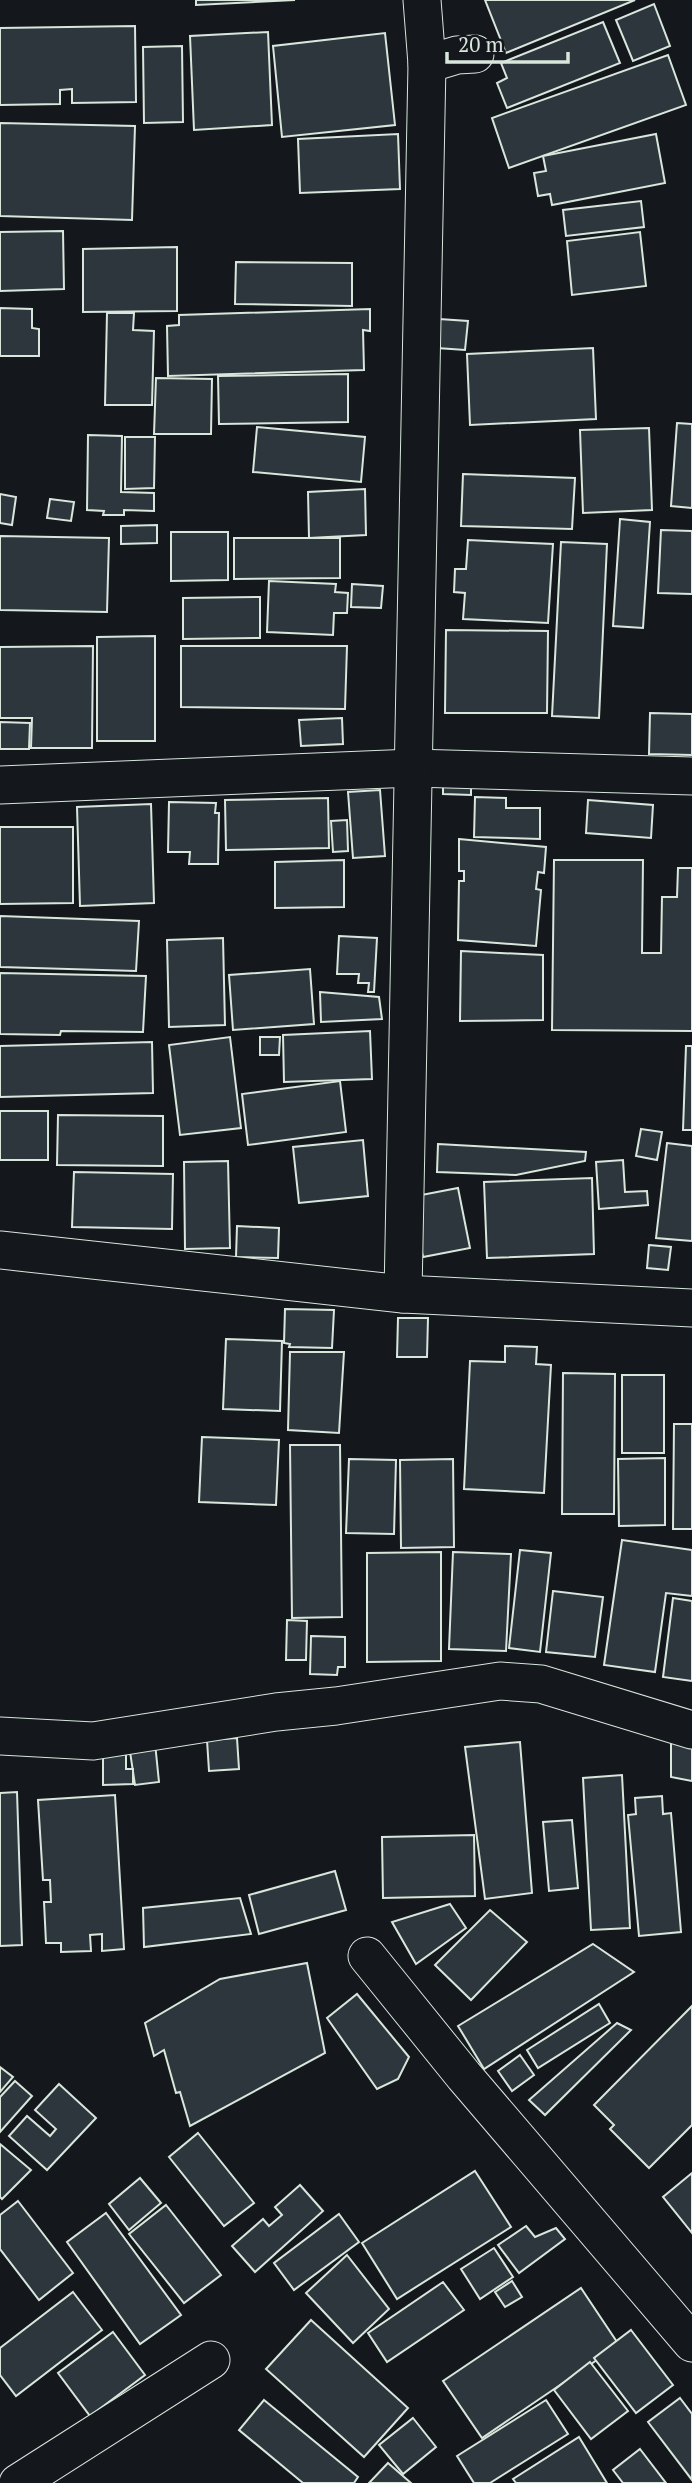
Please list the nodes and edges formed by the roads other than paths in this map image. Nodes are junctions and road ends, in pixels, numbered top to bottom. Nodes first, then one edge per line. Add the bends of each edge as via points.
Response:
1 (422, 0) edge
2 (475, 54) dead end
3 (427, 64) junction
4 (413, 768) junction
5 (692, 776) edge
6 (0, 785) edge
7 (0, 1251) edge
8 (403, 1294) junction
9 (692, 1308) edge
10 (692, 1730) edge
11 (0, 1736) edge
12 (367, 1956) dead end
13 (692, 2343) edge
14 (211, 2360) dead end
15 (18, 2483) edge

1 - 3 street
2 - 3 street
3 - 4 street
4 - 5 street
4 - 6 street
4 - 8 street
7 - 8 street
8 - 9 street
10 - 11 street via 541,1684 499,1681 93,1741
12 - 13 street
14 - 15 street

